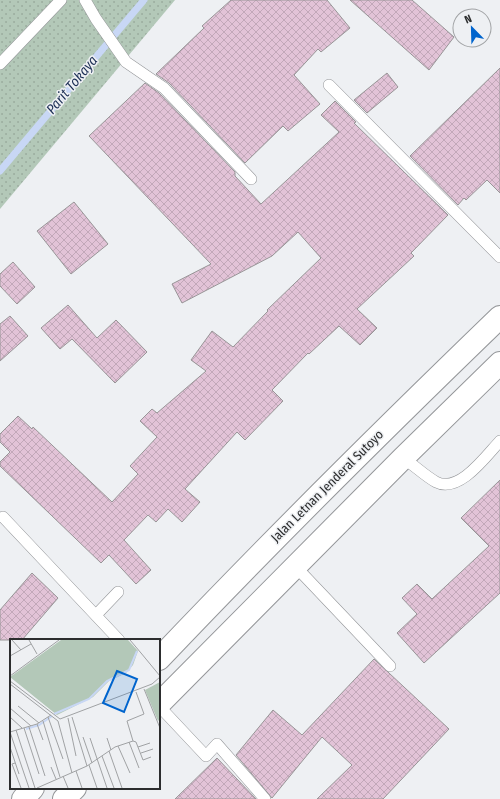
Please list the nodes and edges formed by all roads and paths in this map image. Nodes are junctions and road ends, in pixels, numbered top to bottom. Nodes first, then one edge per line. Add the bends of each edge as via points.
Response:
1 (61, 0) edge
2 (85, 0) edge
3 (0, 64) edge
4 (329, 85) dead end
5 (251, 179) dead end
6 (500, 257) edge
7 (500, 317) edge
8 (500, 363) edge
9 (500, 441) edge
10 (403, 458) junction
11 (3, 517) dead end
12 (296, 567) junction
13 (118, 592) dead end
14 (96, 615) junction
15 (118, 639) edge
16 (160, 658) edge
17 (390, 666) dead end
18 (160, 704) edge
19 (160, 706) edge
20 (32, 789) edge
21 (74, 789) edge
22 (23, 799) edge
23 (64, 799) edge
24 (265, 799) edge

1 - 3 lane
2 - 5 lane via 123,59 132,68 164,88
4 - 6 lane
7 - 16 street, Jalan Letnan Jenderal Sutoyo via 391,421
8 - 10 street
9 - 10 lane via 462,480 453,484 437,482
10 - 12 street
11 - 14 lane
12 - 17 lane
12 - 18 street
13 - 14 lane
14 - 15 lane
19 - 24 lane via 206,756 217,744
20 - 22 street
21 - 23 street

